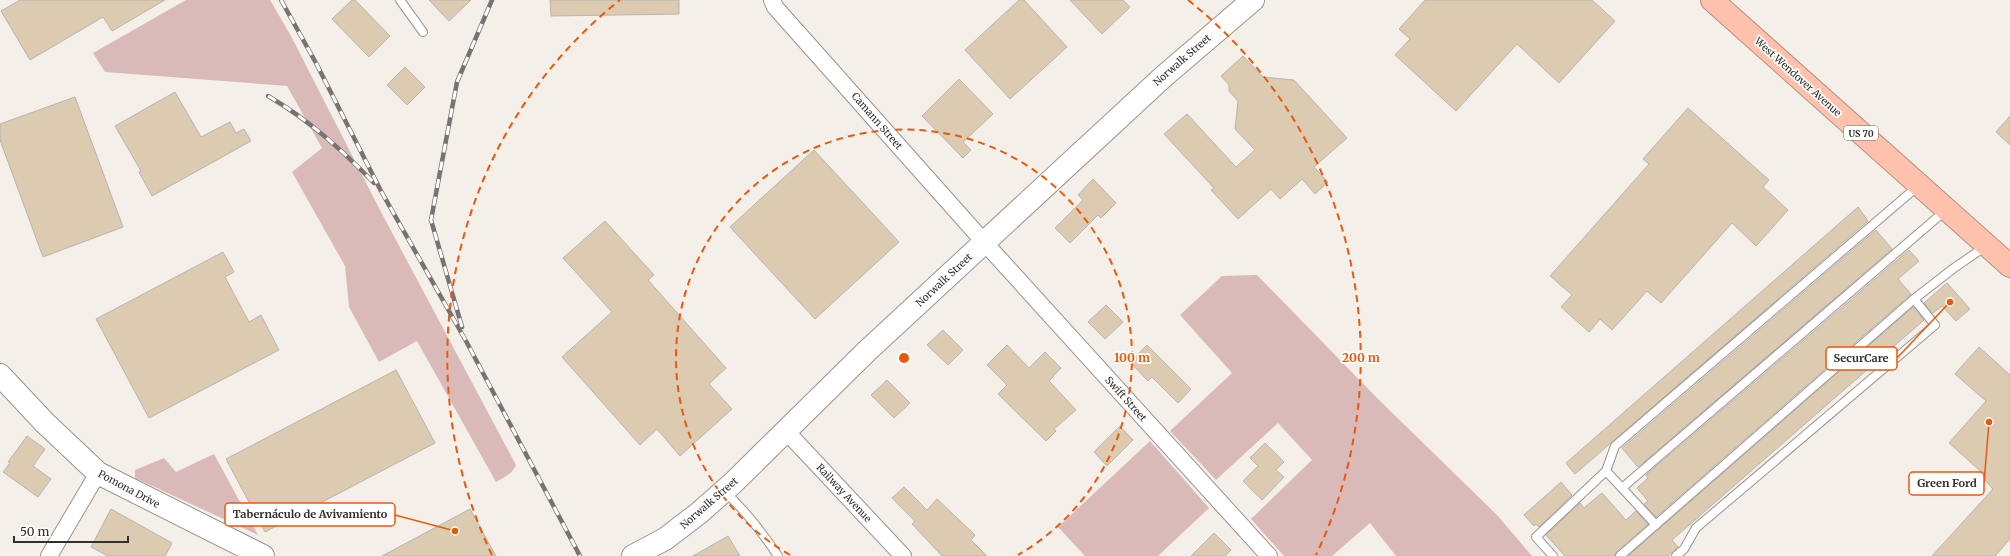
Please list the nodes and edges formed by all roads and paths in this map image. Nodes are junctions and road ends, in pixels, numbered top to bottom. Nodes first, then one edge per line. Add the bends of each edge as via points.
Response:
1 (400, 0) edge
2 (772, 0) edge
3 (1253, 0) edge
4 (1712, 0) edge
5 (423, 32) dead end
6 (1919, 185) junction
7 (1946, 210) junction
8 (984, 242) junction
9 (1987, 246) junction
10 (2010, 266) edge
11 (1914, 299) junction
12 (0, 375) edge
13 (785, 430) junction
14 (1606, 471) junction
15 (98, 473) junction
16 (1622, 488) junction
17 (723, 491) junction
18 (1656, 525) junction
19 (48, 556) edge
20 (262, 556) edge
21 (633, 556) edge
22 (778, 556) edge
23 (903, 556) edge
24 (1268, 556) edge
25 (1553, 556) edge
26 (1620, 556) edge
27 (1676, 556) edge

1 - 5 lane
2 - 8 street, Camann Street via 775,7
3 - 8 street, Norwalk Street via 1163,77
4 - 6 highway, West Wendover Avenue / US 70
6 - 7 highway, West Wendover Avenue / US 70
6 - 14 lane via 1615,446
7 - 9 highway, West Wendover Avenue / US 70
7 - 16 lane
8 - 13 street, Norwalk Street
8 - 24 street, Swift Street
9 - 10 highway, West Wendover Avenue / US 70
9 - 11 lane
11 - 18 lane
11 - 27 lane via 1935,324 1696,528 1684,549
12 - 15 street, Pomona Drive via 45,423
13 - 17 street, Norwalk Street
13 - 23 street, Railway Avenue
14 - 16 lane
14 - 25 lane via 1536,537
15 - 19 street
15 - 20 street, Pomona Drive
16 - 18 lane
17 - 21 street, Norwalk Street via 682,527
17 - 22 lane via 750,517
18 - 26 lane

